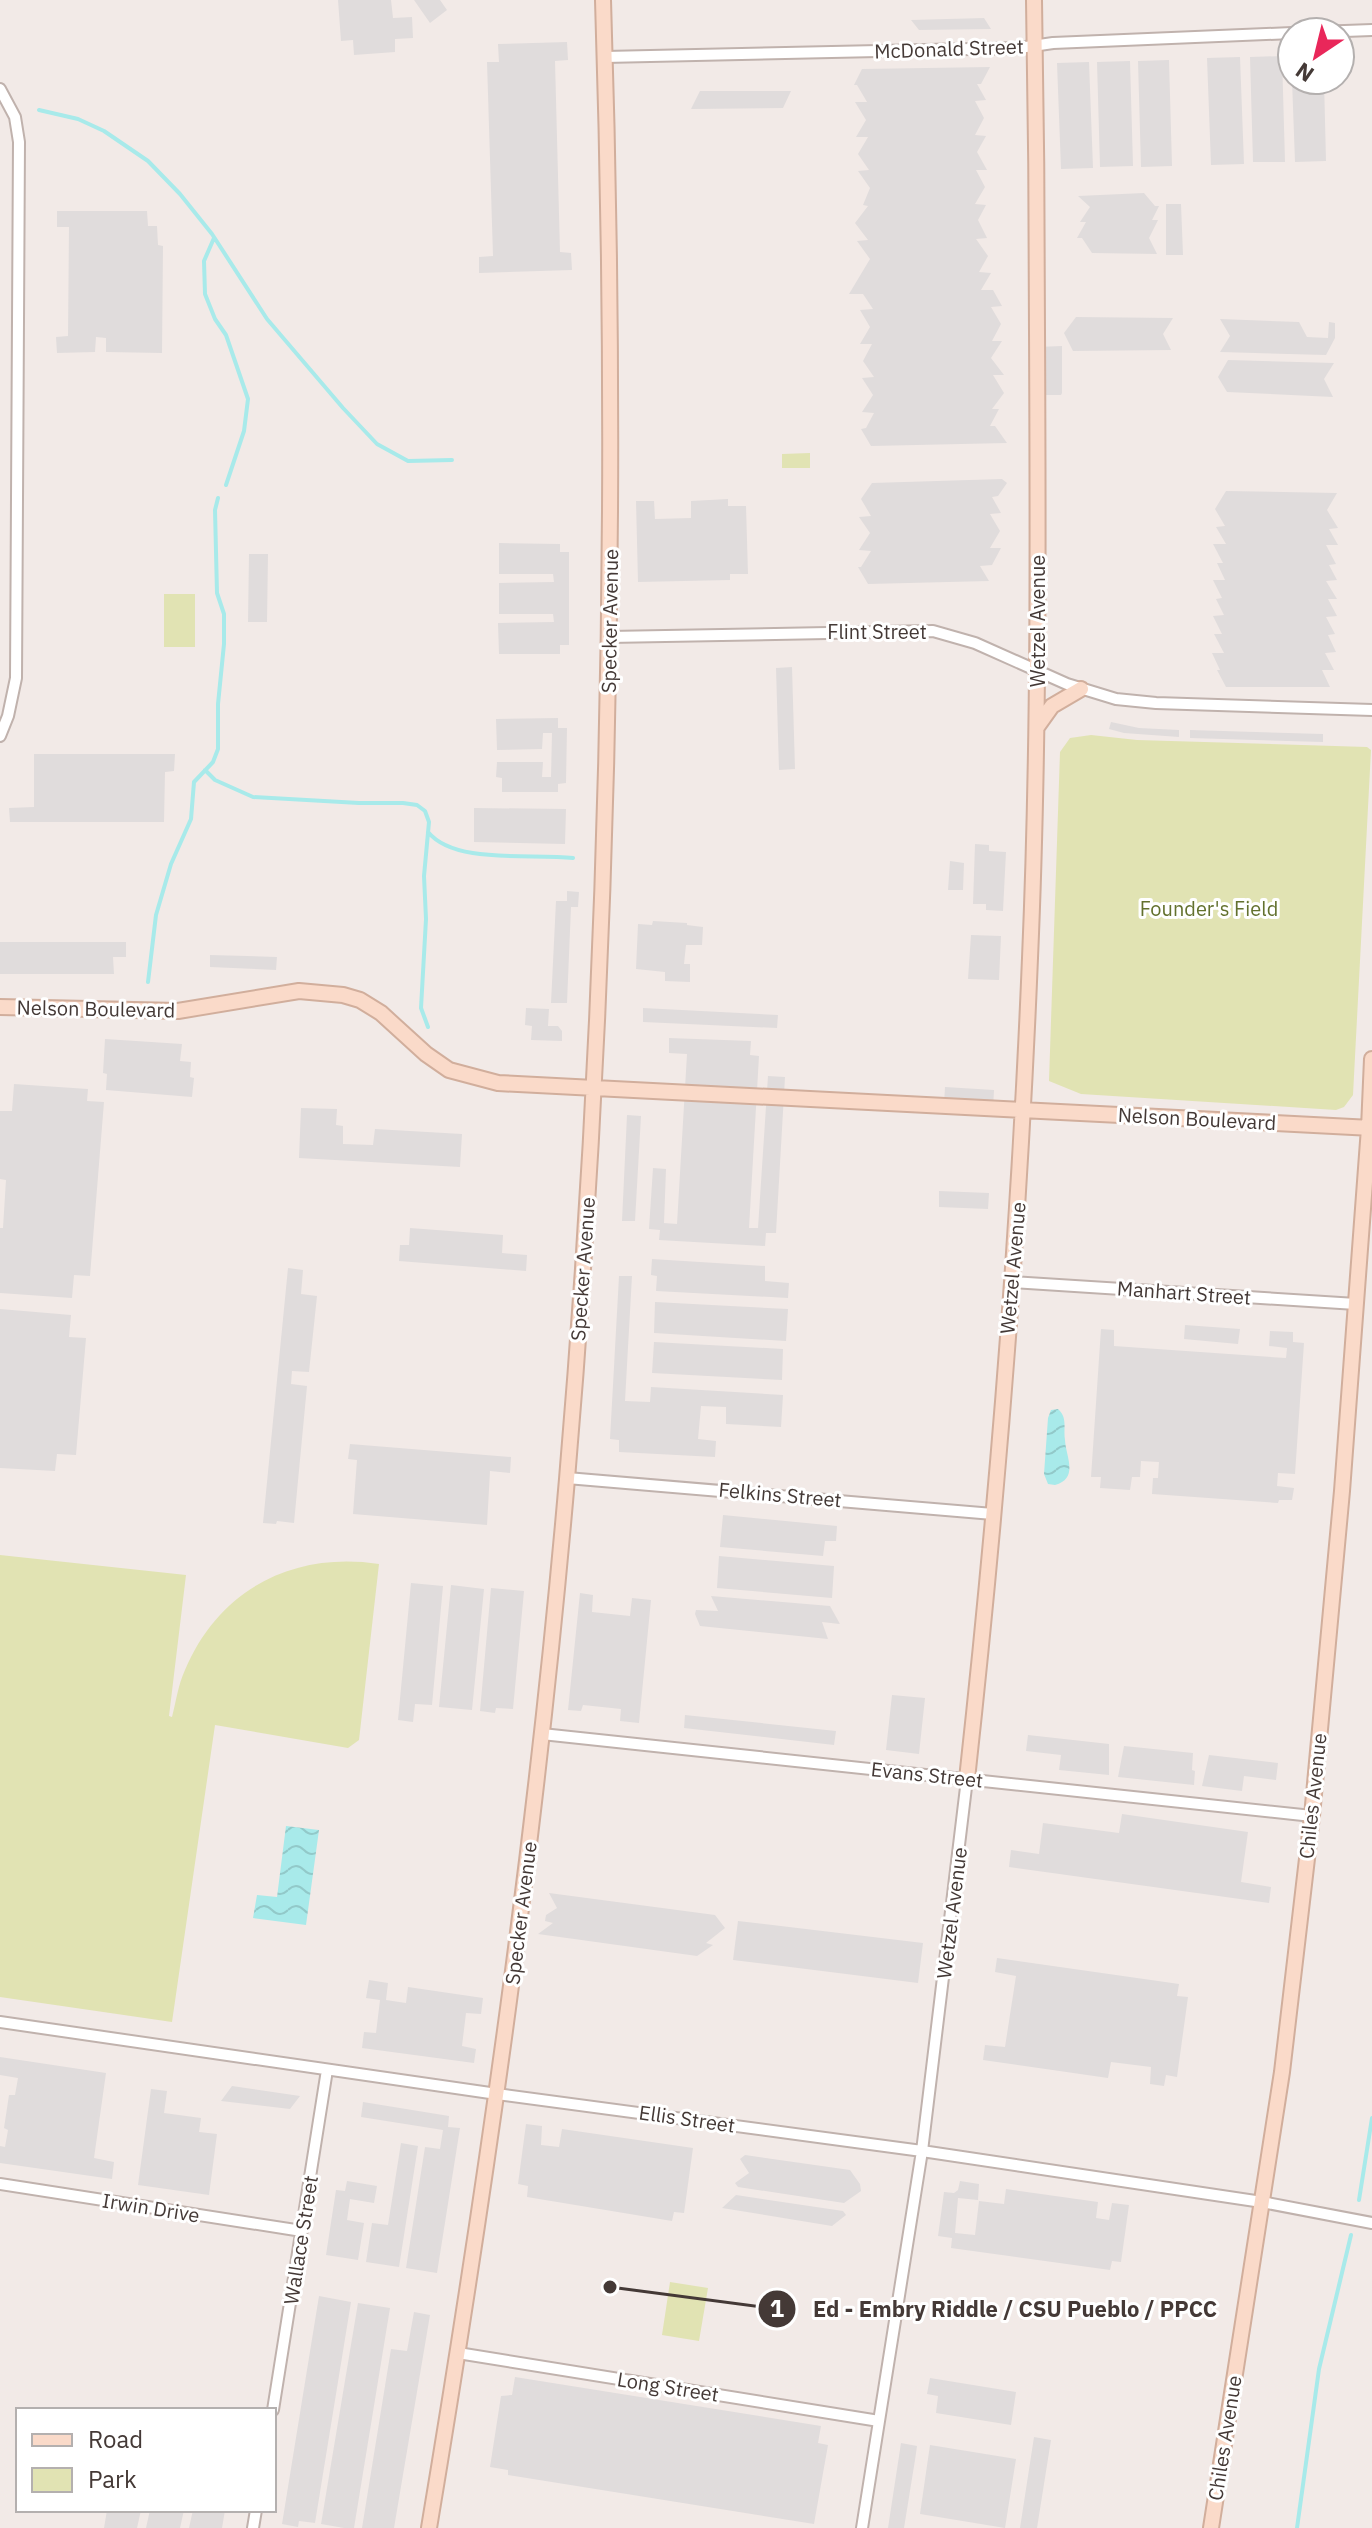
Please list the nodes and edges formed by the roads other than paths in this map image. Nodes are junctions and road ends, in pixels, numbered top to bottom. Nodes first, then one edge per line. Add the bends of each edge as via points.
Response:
1 (603, 0) edge
2 (1034, 0) edge
3 (1276, 34) edge
4 (1035, 45) junction
5 (605, 57) junction
6 (0, 89) edge
7 (609, 637) junction
8 (1038, 671) junction
9 (1081, 689) junction
10 (1372, 710) edge
11 (1037, 727) junction
12 (0, 736) edge
13 (0, 1007) edge
14 (1372, 1059) edge
15 (595, 1087) junction
16 (1023, 1110) junction
17 (1371, 1128) edge
18 (1012, 1282) junction
19 (1356, 1304) junction
20 (567, 1478) junction
21 (993, 1514) junction
22 (542, 1734) junction
23 (967, 1779) junction
24 (1312, 1816) junction
25 (0, 2022) edge
26 (327, 2070) junction
27 (497, 2094) junction
28 (922, 2151) junction
29 (0, 2184) edge
30 (1262, 2202) junction
31 (1372, 2223) edge
32 (302, 2231) junction
33 (458, 2353) junction
34 (273, 2408) edge
35 (879, 2421) junction
36 (429, 2528) edge
37 (862, 2528) edge
38 (1211, 2528) edge

1 - 5 street, Specker Avenue
2 - 4 street, Wetzel Avenue
3 - 4 street, McDonald Street
4 - 5 street, McDonald Street
4 - 8 street, Wetzel Avenue
5 - 7 street, Specker Avenue via 612,404
6 - 12 street via 15,117 19,154 16,678
7 - 8 street, Flint Street via 933,631
7 - 15 street, Specker Avenue
8 - 9 street, Flint Street
8 - 11 street, Wetzel Avenue
9 - 10 street, Flint Street via 1146,703
9 - 11 street via 1052,706
11 - 16 street, Wetzel Avenue
13 - 15 street, Nelson Boulevard via 178,1011 299,991 325,992 372,1007 426,1054 462,1075 498,1083
14 - 17 street, Chiles Avenue
15 - 16 street, Nelson Boulevard
15 - 20 street, Specker Avenue
16 - 17 street, Nelson Boulevard
16 - 18 street, Wetzel Avenue
17 - 19 street, Chiles Avenue
18 - 19 street, Manhart Street
18 - 21 street, Wetzel Avenue
19 - 24 street, Chiles Avenue
20 - 21 street, Felkins Street
20 - 22 street, Specker Avenue
21 - 23 street, Wetzel Avenue
22 - 23 street, Evans Street
22 - 27 street, Specker Avenue
23 - 24 street, Evans Street
23 - 28 street, Wetzel Avenue
24 - 30 street, Chiles Avenue
25 - 26 street, Ellis Street
26 - 27 street, Ellis Street
26 - 32 street, Wallace Street
27 - 28 street, Ellis Street
27 - 33 street, Specker Avenue
28 - 30 street, Ellis Street
28 - 35 street, Wetzel Avenue
29 - 32 street, Irwin Drive
30 - 31 street, Ellis Street
30 - 38 street, Chiles Avenue
32 - 34 street, Wallace Street
33 - 35 street, Long Street
33 - 36 street, Specker Avenue
35 - 37 street, Wetzel Avenue

